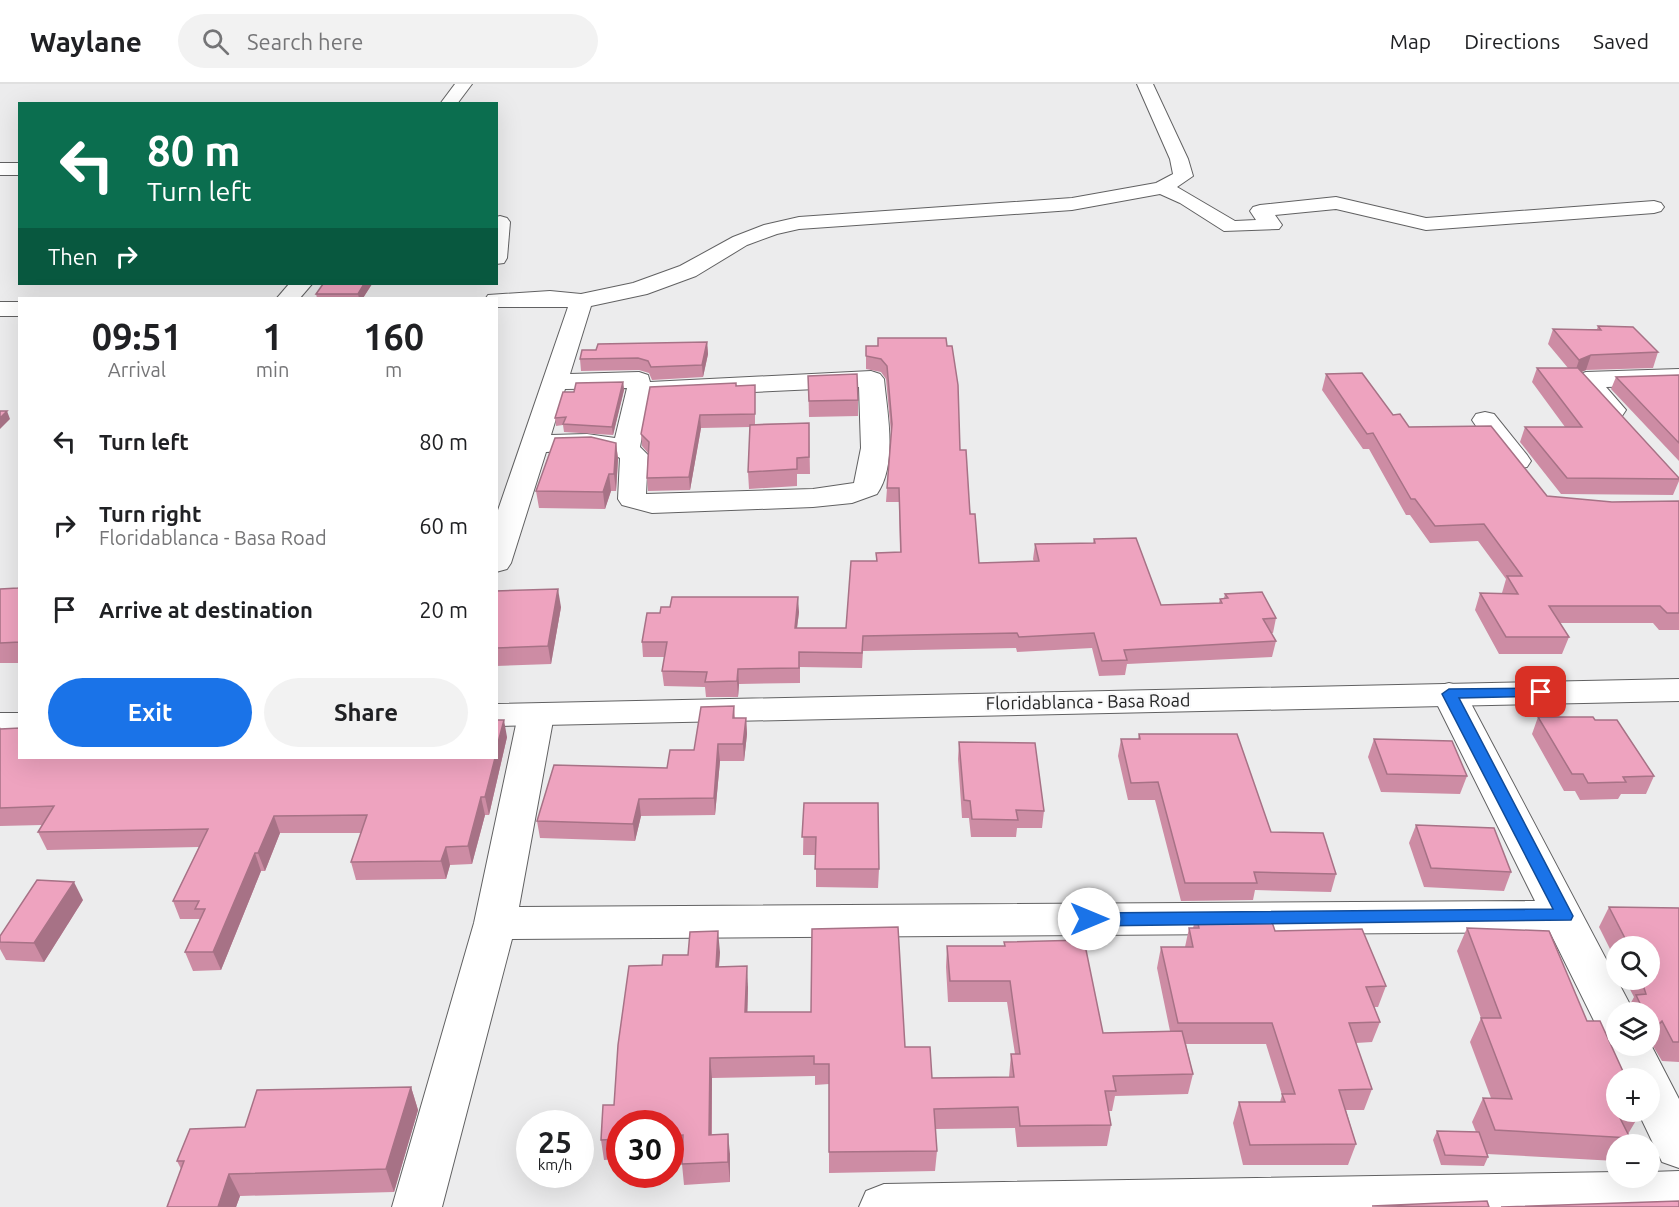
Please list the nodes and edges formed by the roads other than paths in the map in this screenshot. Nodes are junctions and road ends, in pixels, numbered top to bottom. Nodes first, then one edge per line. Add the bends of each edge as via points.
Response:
1 (464, 84) edge
2 (1145, 84) edge
3 (450, 102) edge
4 (0, 169) edge
5 (18, 169) edge
6 (1162, 188) junction
7 (1654, 207) dead end
8 (500, 222) dead end
9 (498, 240) edge
10 (300, 285) edge
11 (289, 297) edge
12 (498, 300) edge
13 (582, 301) junction
14 (0, 309) edge
15 (18, 309) edge
16 (1679, 377) edge
17 (639, 380) dead end
18 (556, 382) junction
19 (1485, 420) dead end
20 (1629, 428) edge
21 (536, 444) junction
22 (626, 449) junction
23 (1536, 485) edge
24 (498, 557) edge
25 (1679, 690) edge
26 (1449, 694) junction
27 (517, 715) edge
28 (0, 725) edge
29 (18, 725) edge
30 (1565, 916) junction
31 (495, 923) junction
32 (1607, 1002) edge
33 (1660, 1108) edge
34 (1679, 1147) edge
35 (1679, 1194) edge
36 (417, 1207) edge
37 (884, 1207) edge

1 - 3 street
2 - 6 street via 1183,176
4 - 5 street
6 - 7 street via 1231,227 1272,225 1260,211 1336,202 1426,224
6 - 13 street via 1072,204 799,223 740,241 668,280
8 - 9 street
10 - 11 street
12 - 13 street
13 - 18 street
14 - 15 street
16 - 20 street via 1586,380
17 - 18 street
18 - 21 street
19 - 23 street
21 - 22 street via 599,443
21 - 24 street
22 - 22 street via 638,390 871,379 875,424 873,474 867,488 852,494 652,504 632,498 634,455
25 - 26 street, Floridablanca - Basa Road
26 - 27 street, Floridablanca - Basa Road
26 - 30 street
27 - 31 street
28 - 29 street
30 - 31 street
30 - 32 street
31 - 36 street
33 - 34 street
35 - 37 street

